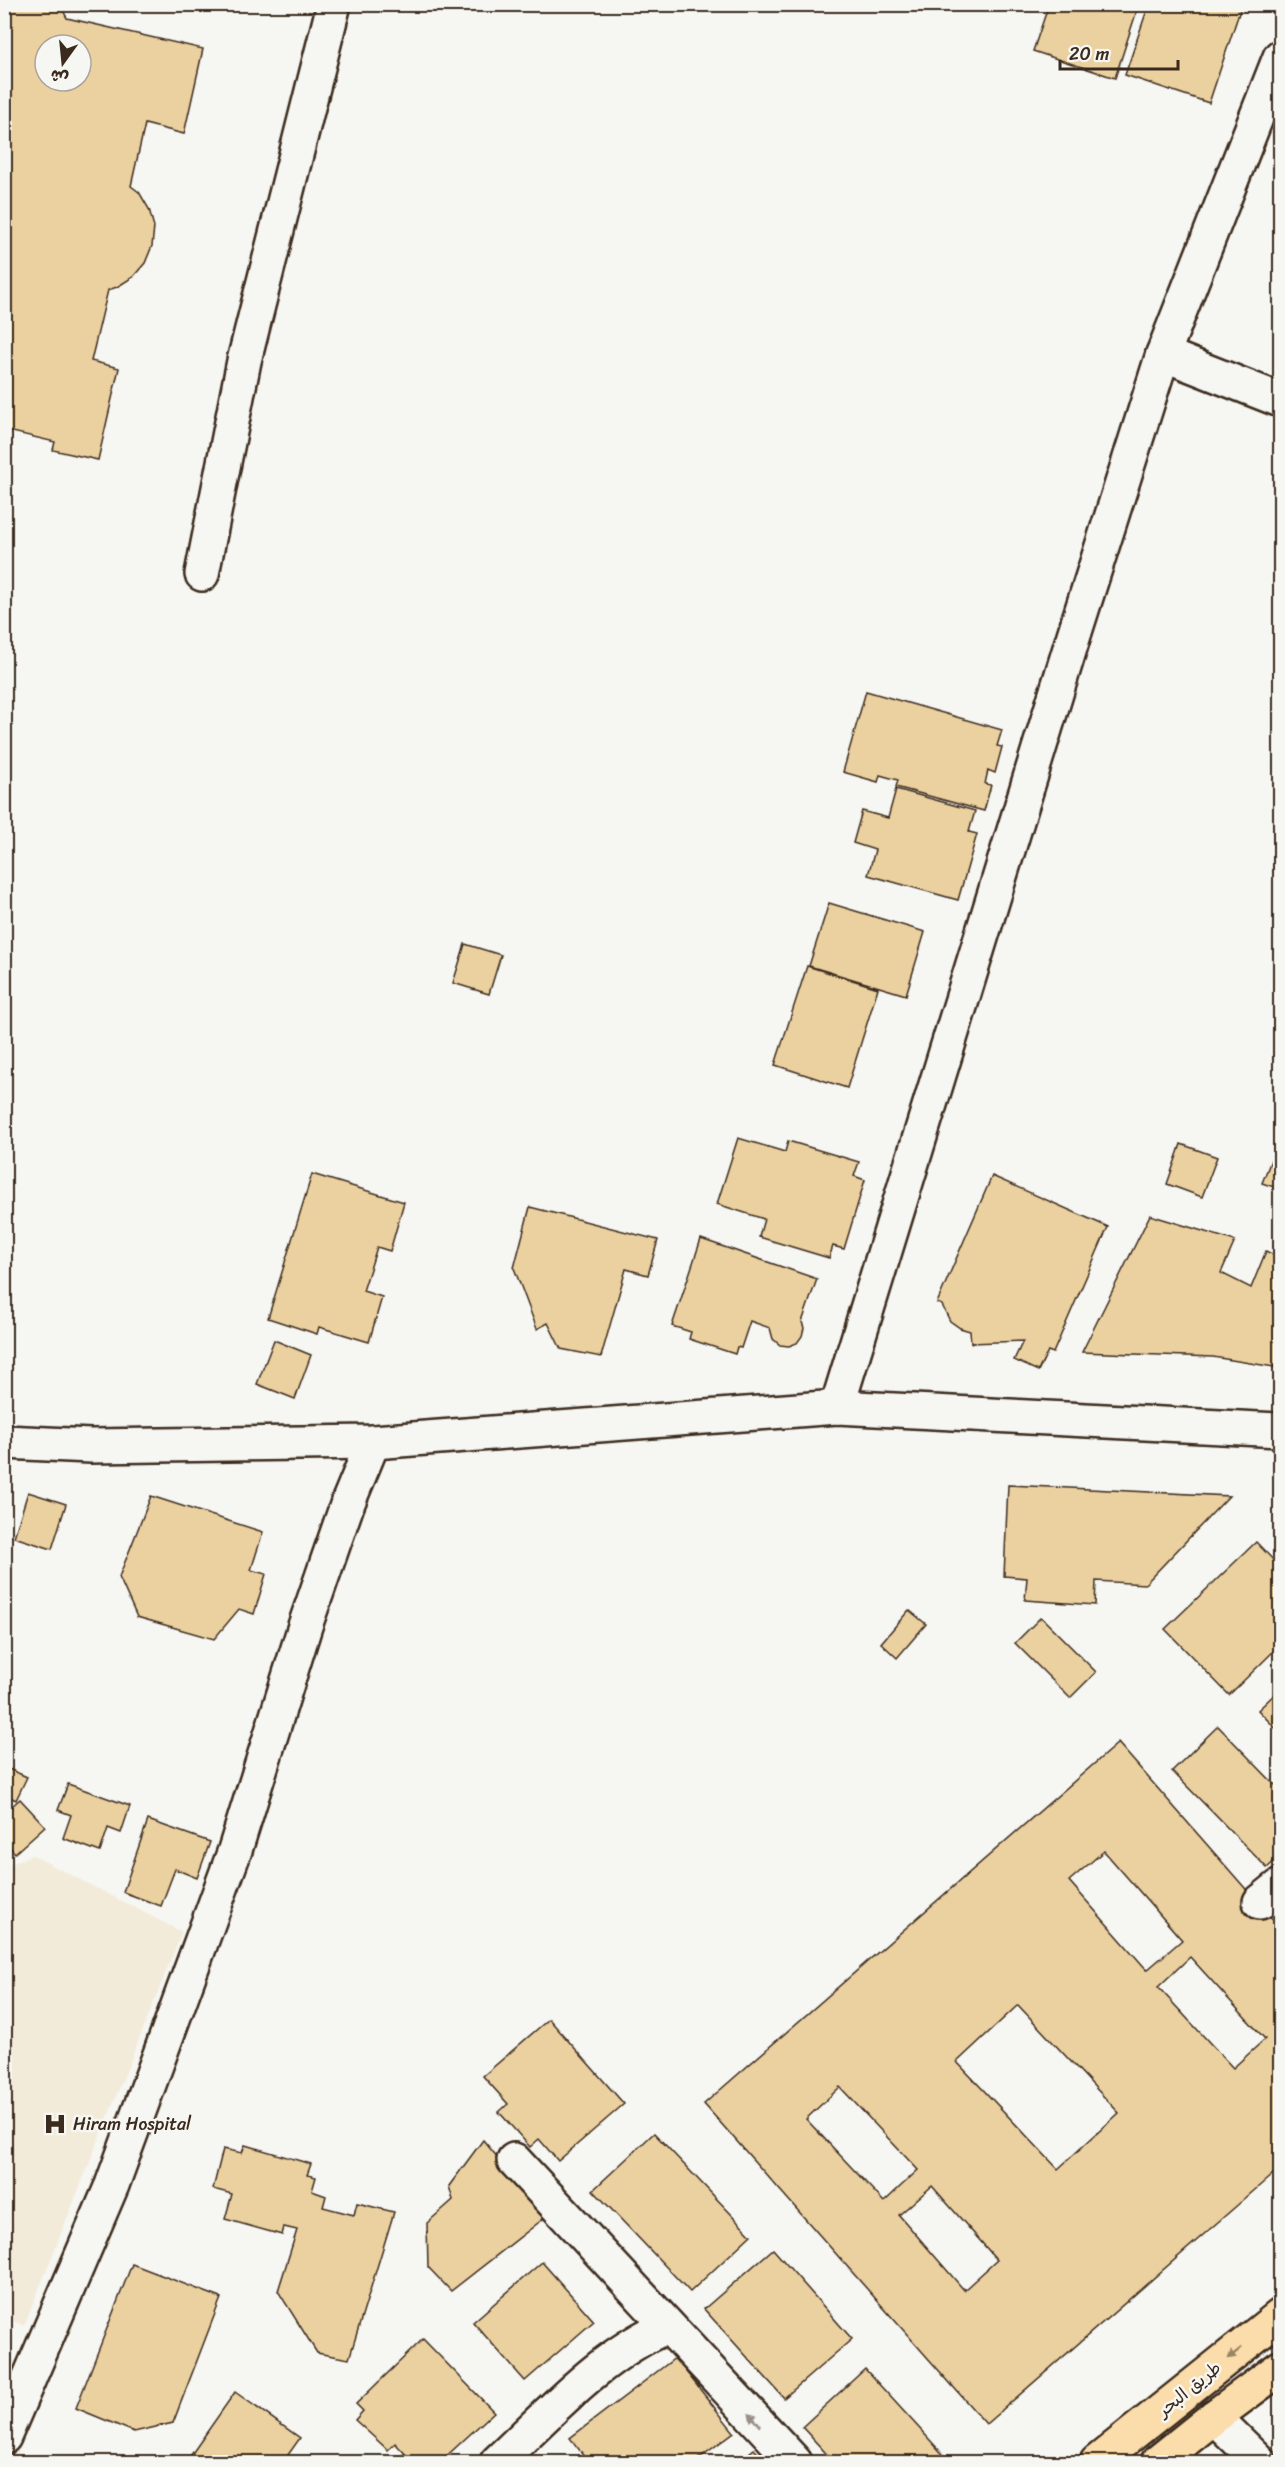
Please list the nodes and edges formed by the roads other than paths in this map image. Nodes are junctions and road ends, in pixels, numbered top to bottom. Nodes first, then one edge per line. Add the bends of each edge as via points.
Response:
1 (334, 4) edge
2 (1281, 57) edge
3 (1163, 354) junction
4 (1281, 400) edge
5 (202, 574) dead end
6 (837, 1407) junction
7 (1281, 1430) edge
8 (4, 1442) edge
9 (373, 1442) junction
10 (514, 2160) dead end
11 (1281, 2316) edge
12 (668, 2326) junction
13 (1281, 2368) edge
14 (1214, 2417) junction
15 (4, 2437) edge
16 (497, 2463) edge
17 (795, 2463) edge
18 (1097, 2463) edge
19 (1158, 2463) edge
20 (1260, 2463) edge

1 - 5 street via 244,361
2 - 3 street
3 - 4 street
3 - 6 street
6 - 7 street
6 - 9 street
8 - 9 street via 92,1446
9 - 15 street via 305,1626 235,1850 116,2174
10 - 12 street
11 -> 18 highway, طريق البحر
12 - 16 street via 630,2345 599,2368
17 -> 12 street
13 - 14 highway, طريق البحر
14 - 19 highway, طريق البحر
14 - 20 street

